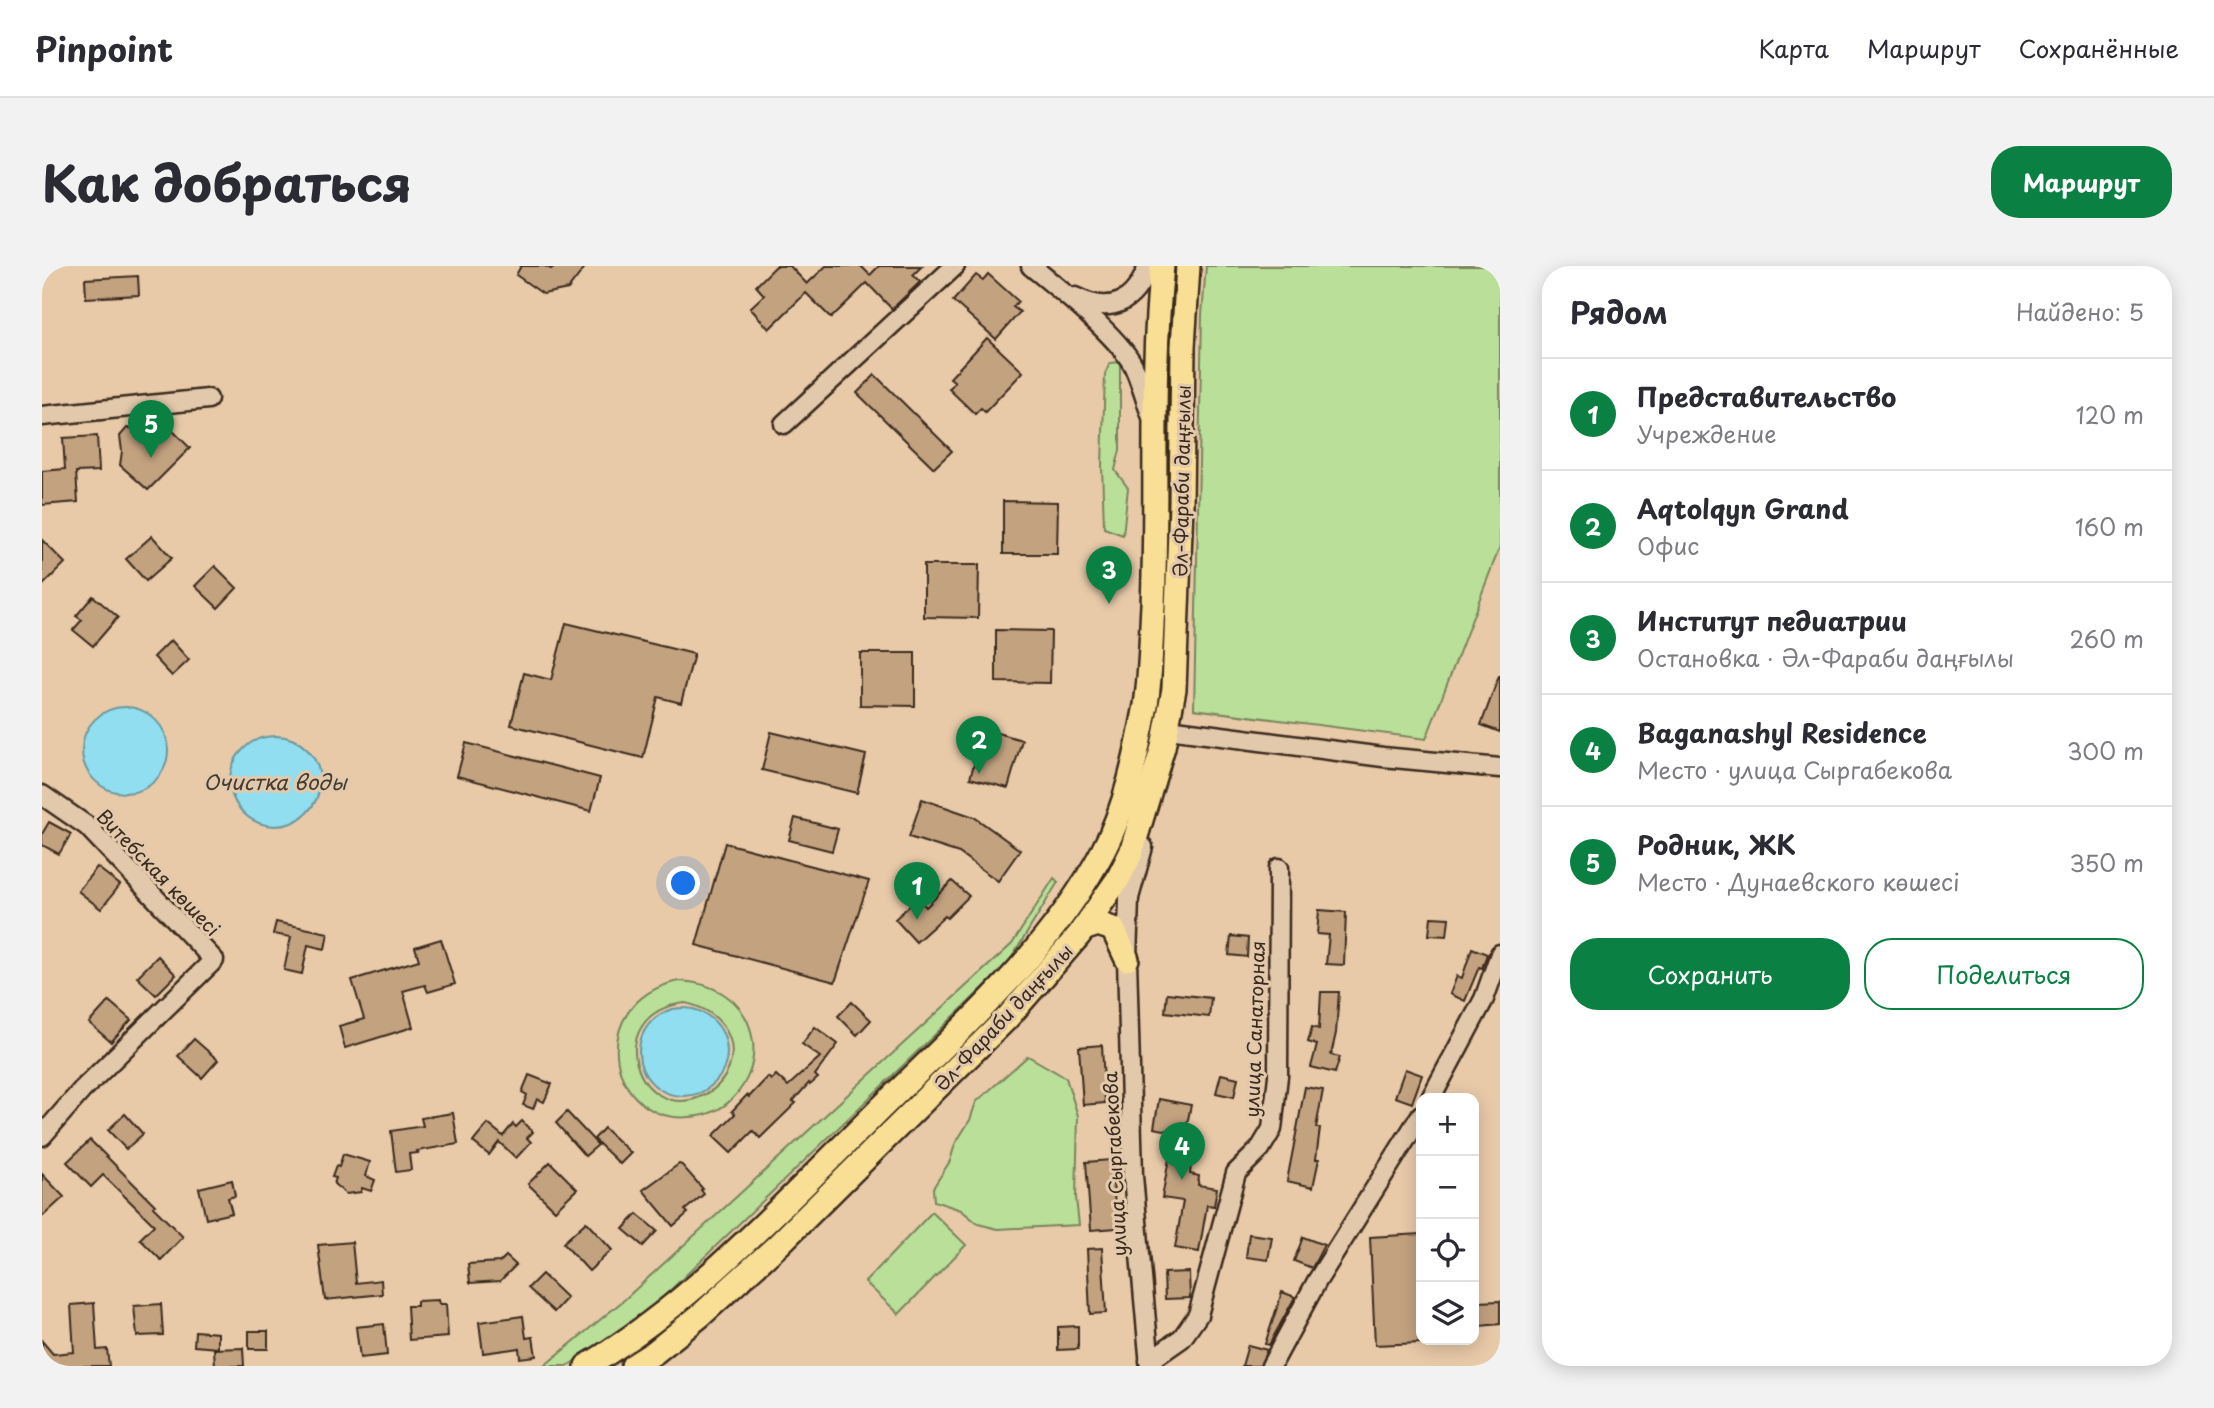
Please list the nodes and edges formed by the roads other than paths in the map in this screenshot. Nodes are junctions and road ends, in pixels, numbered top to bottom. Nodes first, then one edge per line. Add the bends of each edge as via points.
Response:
1 (955, 266) edge
2 (1031, 266) edge
3 (1148, 266) edge
4 (1162, 266) edge
5 (1188, 266) edge
6 (1059, 288) junction
7 (208, 399) dead end
8 (42, 416) edge
9 (784, 424) dead end
10 (1156, 426) junction
11 (1168, 729) junction
12 (1500, 768) edge
13 (42, 795) edge
14 (1279, 868) dead end
15 (1083, 929) junction
16 (1500, 954) edge
17 (1127, 959) junction
18 (1434, 1093) edge
19 (1416, 1123) edge
20 (42, 1136) edge
21 (1150, 1364) edge
22 (587, 1366) edge
23 (633, 1366) edge
24 (1270, 1366) edge

1 - 9 street
2 - 6 street
3 - 6 street via 1140,285 1120,302 1091,305
4 - 10 main road, Әл-Фараби даңғылы
5 - 11 main road, Әл-Фараби даңғылы via 1177,640
6 - 10 street via 1132,364
7 - 8 street
10 - 22 main road, Әл-Фараби даңғылы via 1156,528 1146,702 1118,816 1104,849 1042,940 966,1024 768,1220 684,1296
11 - 12 street
11 - 15 main road, Әл-Фараби даңғылы via 1131,853
11 - 17 street, улица Сыргабекова via 1156,805 1129,898
13 - 20 street, Витебская көшесі via 87,826 214,960 82,1090
14 - 21 street, улица Санаторная via 1278,1076 1272,1129 1236,1173 1198,1315 1182,1338
15 - 17 main road via 1098,924 1113,929
15 - 23 main road, Әл-Фараби даңғылы via 1008,1017 840,1185 702,1314
16 - 18 street via 1484,999
17 - 21 street, улица Сыргабекова via 1133,1176
19 - 24 street

